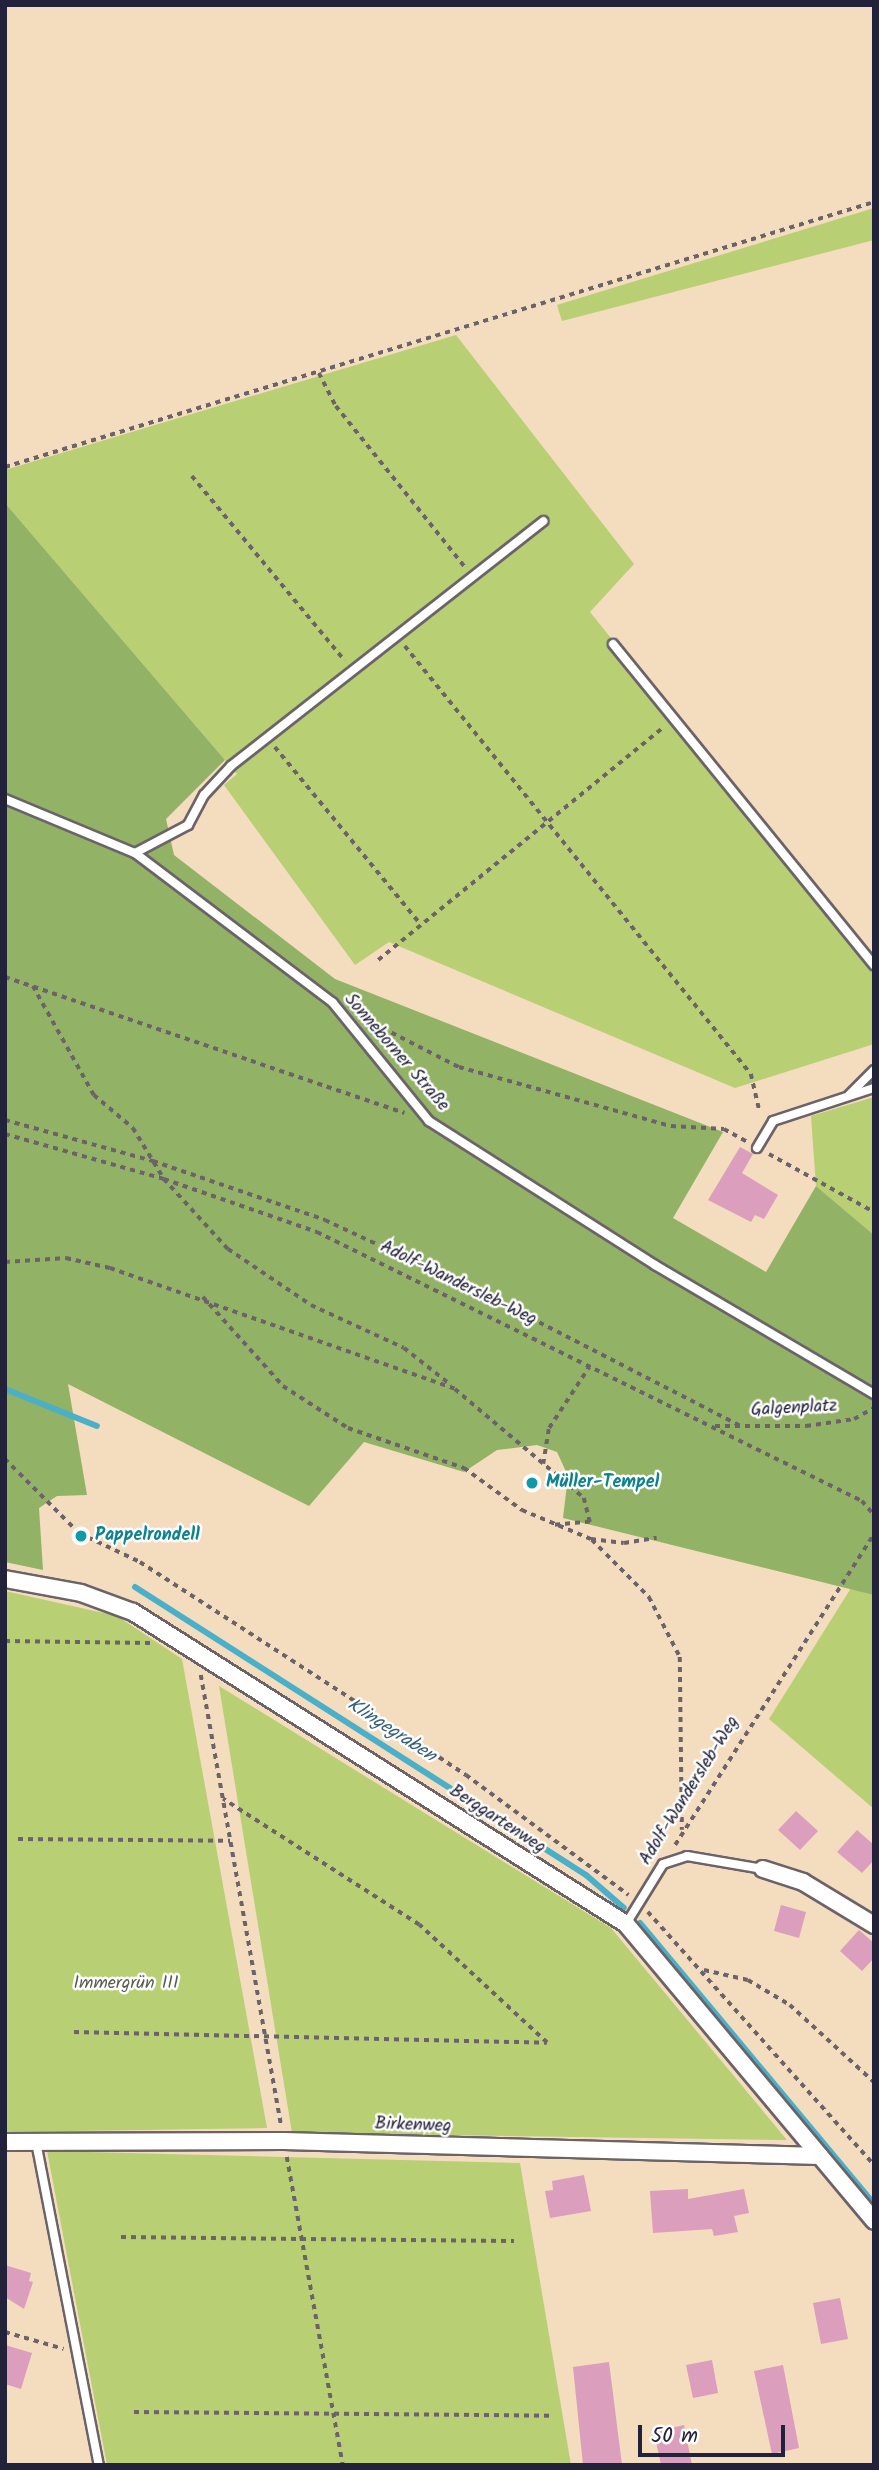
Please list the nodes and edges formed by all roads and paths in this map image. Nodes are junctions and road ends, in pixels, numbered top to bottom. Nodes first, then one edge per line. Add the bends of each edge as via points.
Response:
1 (874, 202) edge
2 (319, 372) junction
3 (5, 467) edge
4 (192, 476) dead end
5 (544, 522) dead end
6 (473, 577) junction
7 (397, 636) junction
8 (613, 644) dead end
9 (353, 671) junction
10 (674, 718) junction
11 (267, 738) junction
12 (5, 799) edge
13 (549, 821) junction
14 (135, 853) junction
15 (421, 925) junction
16 (378, 960) dead end
17 (874, 965) edge
18 (5, 977) edge
19 (33, 986) junction
20 (333, 1003) junction
21 (874, 1070) edge
22 (874, 1088) edge
23 (847, 1097) junction
24 (760, 1112) dead end
25 (5, 1120) edge
26 (429, 1121) junction
27 (5, 1134) edge
28 (757, 1147) junction
29 (153, 1161) junction
30 (164, 1179) junction
31 (874, 1212) edge
32 (5, 1262) edge
33 (202, 1297) junction
34 (589, 1367) junction
35 (455, 1389) junction
36 (874, 1394) edge
37 (874, 1408) edge
38 (713, 1426) junction
39 (741, 1426) junction
40 (5, 1459) edge
41 (543, 1464) junction
42 (874, 1515) edge
43 (67, 1519) dead end
44 (554, 1525) junction
45 (874, 1534) edge
46 (657, 1538) dead end
47 (591, 1539) junction
48 (5, 1579) edge
49 (5, 1641) edge
50 (192, 1646) junction
51 (223, 1799) junction
52 (682, 1833) junction
53 (18, 1839) dead end
54 (230, 1841) junction
55 (663, 1864) junction
56 (764, 1870) joint
57 (626, 1924) junction
58 (874, 1925) edge
59 (703, 1970) dead end
60 (74, 2032) dead end
61 (265, 2034) junction
62 (874, 2082) edge
63 (284, 2141) junction
64 (5, 2142) edge
65 (36, 2142) junction
66 (820, 2156) junction
67 (874, 2221) edge
68 (121, 2236) dead end
69 (301, 2236) junction
70 (514, 2241) dead end
71 (5, 2332) edge
72 (78, 2353) junction
73 (134, 2412) dead end
74 (334, 2412) junction
75 (551, 2416) dead end
76 (99, 2465) edge
77 (343, 2465) edge

1 - 2 path
2 - 3 path
2 - 6 path via 336,406
4 - 9 path
5 - 6 lane
6 - 7 lane
7 - 9 lane
7 - 13 path
8 - 10 lane
9 - 11 lane
10 - 13 path
10 - 17 lane
11 - 14 lane via 204,794 188,825
11 - 15 path
12 - 14 lane, Sonneborner Straße
13 - 15 path
13 - 24 path via 751,1074
14 - 20 lane, Sonneborner Straße
15 - 16 path
18 - 19 path
19 - 26 path
19 - 29 path via 94,1095 133,1128
20 - 26 lane, Sonneborner Straße
20 - 28 path via 458,1067 671,1126 724,1129
21 - 23 lane
22 - 23 lane
23 - 28 lane via 773,1121
25 - 29 path
26 - 36 lane, Sonneborner Straße via 655,1265
27 - 30 path, Adolf-Wandersleb-Weg
28 - 31 path
29 - 30 path
29 - 39 path via 325,1220 403,1255
30 - 34 path, Adolf-Wandersleb-Weg via 317,1232
30 - 35 path via 228,1249 311,1305 404,1348
32 - 33 path via 66,1258
33 - 35 path
33 - 44 path via 283,1385 313,1407 348,1429 464,1468 522,1510
34 - 38 path, Adolf-Wandersleb-Weg
34 - 41 path via 549,1428
35 - 41 path
37 - 39 path, Galgenplatz via 854,1419 806,1426
38 - 39 path, Galgenplatz
38 - 42 path, Adolf-Wandersleb-Weg via 862,1501
40 - 43 path
41 - 44 path via 584,1497 590,1522
44 - 47 path
45 - 52 path, Adolf-Wandersleb-Weg
46 - 47 path via 624,1543
47 - 52 path via 649,1597 680,1657
48 - 50 street, Berggartenweg via 81,1592 133,1612
49 - 50 path
50 - 51 path
50 - 57 street, Berggartenweg
51 - 54 path
51 - 61 path via 419,1925 547,2043
52 - 55 path, Adolf-Wandersleb-Weg
53 - 54 path
54 - 61 path
55 - 56 lane via 687,1856
55 - 57 lane, Adolf-Wandersleb-Weg
56 - 58 street via 803,1882
57 - 66 street, Berggartenweg
59 - 62 path via 748,1980 790,2005
60 - 61 path
61 - 63 path
63 - 65 street, Birkenweg
63 - 66 street, Birkenweg
63 - 69 path
64 - 65 street, Birkenweg
65 - 72 lane
66 - 67 street, Berggartenweg
68 - 69 path
69 - 70 path
69 - 74 path
71 - 72 path
72 - 76 lane
73 - 74 path
74 - 75 path
74 - 77 path

